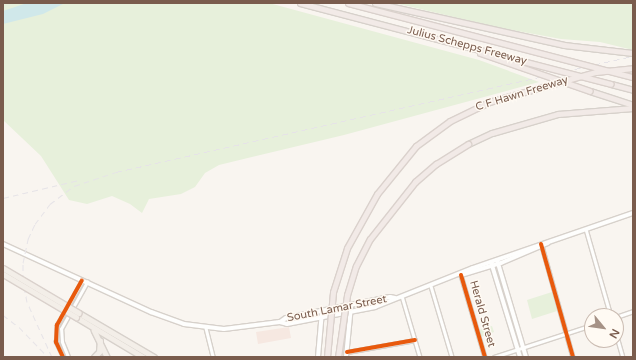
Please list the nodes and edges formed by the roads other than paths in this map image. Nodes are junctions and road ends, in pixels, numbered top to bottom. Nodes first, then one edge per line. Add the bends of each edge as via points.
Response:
1 (300, 3) edge
2 (348, 3) edge
3 (375, 3) edge
4 (445, 41) junction
5 (633, 53) edge
6 (633, 68) edge
7 (633, 77) edge
8 (633, 90) edge
9 (633, 105) edge
10 (633, 108) edge
11 (633, 214) edge
12 (586, 229) junction
13 (3, 244) edge
14 (542, 245) junction
15 (498, 262) junction
16 (492, 264) junction
17 (3, 268) edge
18 (3, 274) edge
19 (461, 275) junction
20 (82, 280) junction
21 (87, 282) junction
22 (432, 286) junction
23 (402, 296) junction
24 (395, 298) junction
25 (351, 306) junction
26 (511, 306) junction
27 (506, 308) junction
28 (610, 308) edge
29 (322, 311) junction
30 (350, 313) junction
31 (77, 315) junction
32 (322, 318) junction
33 (280, 322) junction
34 (206, 328) junction
35 (584, 329) edge
36 (567, 334) junction
37 (100, 339) junction
38 (415, 340) junction
39 (523, 349) junction
40 (518, 350) junction
41 (347, 355) edge
42 (63, 357) edge
43 (68, 357) edge
44 (94, 357) edge
45 (107, 357) edge
46 (143, 357) edge
47 (154, 357) edge
48 (213, 357) edge
49 (318, 357) edge
50 (327, 357) edge
51 (338, 357) edge
52 (420, 357) edge
53 (452, 357) edge
54 (485, 357) edge
55 (494, 357) edge
56 (520, 357) edge
57 (526, 357) edge
58 (573, 357) edge

1 - 4 highway, Julius Schepps Freeway
2 - 7 highway, Julius Schepps Freeway, bridge
3 - 5 highway via 564,45
4 - 8 highway, Julius Schepps Freeway, bridge
4 - 9 highway, bridge
6 - 50 highway, C F Hawn Freeway, bridge via 596,72 489,102 446,123 416,146 377,194 347,248 333,292
10 - 51 highway, bridge via 554,115 492,134 468,144 436,164 415,182 370,239 356,266 347,295
11 - 12 main road, South Lamar Street
12 - 14 main road, South Lamar Street
12 - 28 street
13 - 20 main road, South Lamar Street
14 - 15 main road, South Lamar Street
14 - 36 street
15 - 16 main road, South Lamar Street
15 - 26 main road
16 - 19 main road, South Lamar Street
16 - 27 main road
17 - 31 main road, bridge
18 - 31 main road, bridge
19 - 22 main road, South Lamar Street
19 - 54 street, Herald Street
20 - 21 main road, South Lamar Street
20 - 42 street via 57,325 56,342
21 - 34 main road, South Lamar Street via 171,320
21 - 43 street via 61,329 62,342
22 - 23 main road, South Lamar Street
22 - 53 street
23 - 24 main road, South Lamar Street
23 - 38 street
24 - 25 main road, South Lamar Street
24 - 30 main road, South Lamar Street via 379,306
25 - 29 main road, South Lamar Street
25 - 30 main road
26 - 27 main road
26 - 39 main road
27 - 40 main road
29 - 32 main road
29 - 33 main road, South Lamar Street via 286,318
30 - 32 main road, South Lamar Street
30 - 41 main road
31 - 37 main road via 96,331
31 - 46 main road
31 - 47 main road
32 - 33 main road, South Lamar Street via 286,324
32 - 49 main road
33 - 34 main road, South Lamar Street via 240,328
34 - 48 street
35 - 36 street
36 - 39 street
36 - 58 street
37 - 44 main road via 99,352
37 - 45 main road
38 - 41 street
38 - 52 street
39 - 40 street
39 - 57 main road
40 - 55 street
40 - 56 main road

